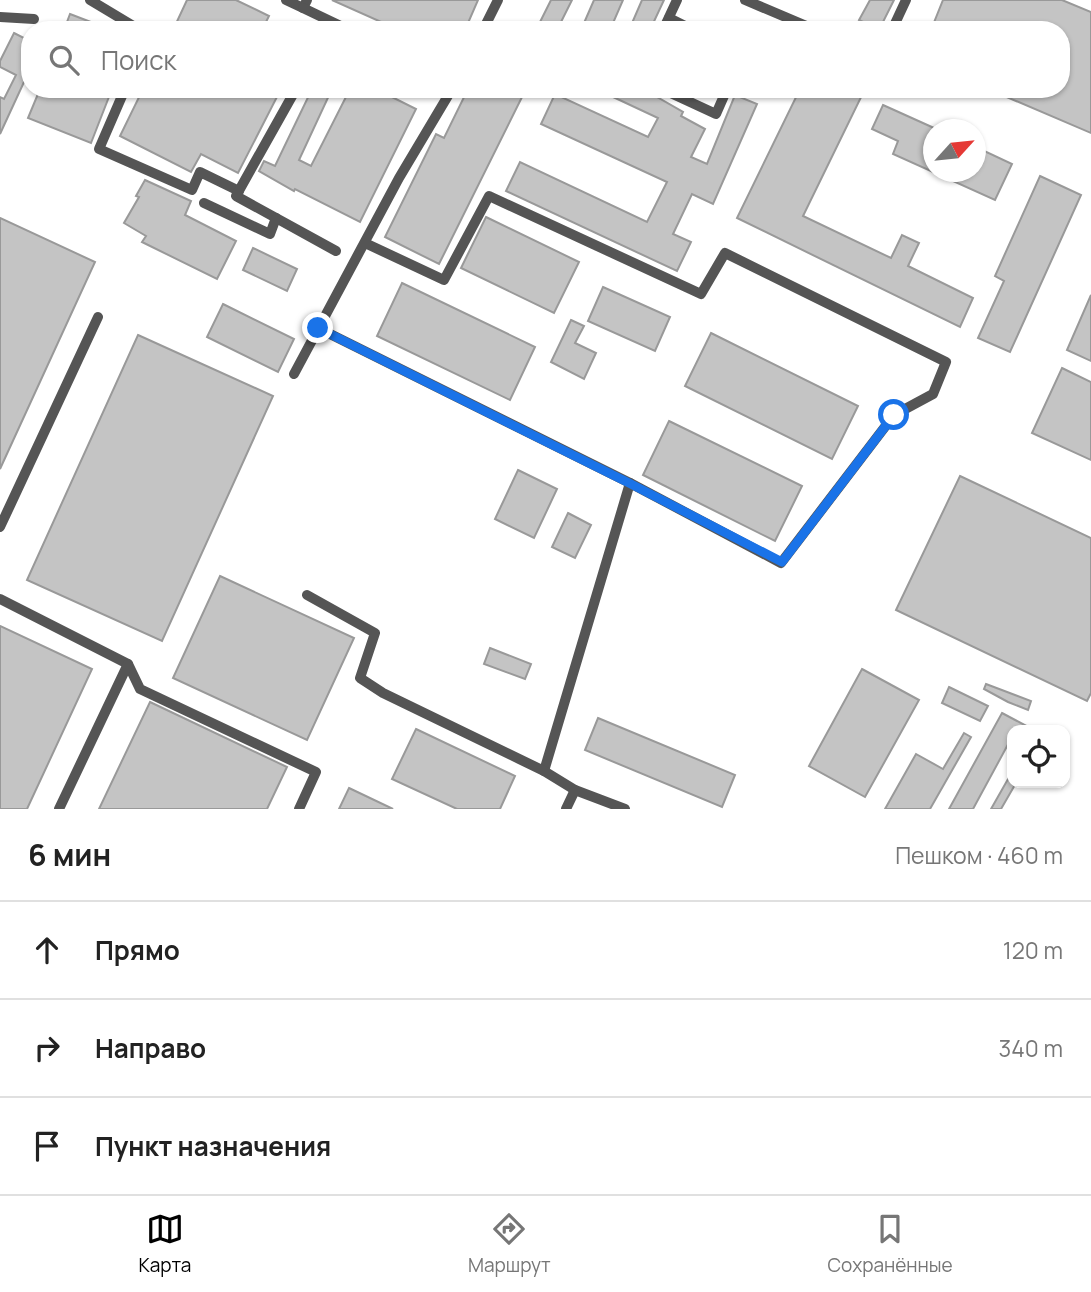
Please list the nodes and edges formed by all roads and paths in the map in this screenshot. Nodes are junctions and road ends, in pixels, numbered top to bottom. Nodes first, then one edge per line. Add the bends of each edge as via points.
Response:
1 (90, 0) edge
2 (286, 0) edge
3 (498, 0) edge
4 (677, 0) edge
5 (745, 0) edge
6 (906, 0) edge
7 (305, 4) edge
8 (0, 17) edge
9 (669, 18) junction
10 (34, 19) dead end
11 (125, 21) edge
12 (326, 21) edge
13 (488, 21) edge
14 (668, 21) edge
15 (675, 21) edge
16 (795, 21) edge
17 (896, 21) edge
18 (121, 98) edge
19 (291, 98) edge
20 (447, 98) edge
21 (681, 98) edge
22 (723, 98) edge
23 (239, 191) junction
24 (204, 203) dead end
25 (276, 218) junction
26 (365, 243) junction
27 (336, 251) dead end
28 (98, 317) dead end
29 (318, 328) junction
30 (294, 374) dead end
31 (629, 483) junction
32 (0, 527) edge
33 (307, 596) dead end
34 (0, 599) edge
35 (128, 664) junction
36 (544, 771) junction
37 (575, 790) junction
38 (59, 809) edge
39 (299, 809) edge
40 (566, 809) edge
41 (625, 809) edge

1 - 11 lane
2 - 7 lane
3 - 13 lane
4 - 9 lane
5 - 16 lane
6 - 17 lane
7 - 12 lane
8 - 10 lane
9 - 14 lane
9 - 15 lane
18 - 23 lane via 99,149 192,190 200,172
19 - 23 lane
20 - 26 lane
21 - 22 lane via 716,114
23 - 25 lane via 236,196
24 - 25 lane via 270,234
25 - 27 lane
26 - 29 lane
26 - 31 lane via 444,280 489,196 701,294 725,253 946,362 933,394 894,415 782,562
28 - 32 lane
29 - 30 lane
29 - 31 lane
31 - 36 lane
33 - 36 lane via 375,633 360,678
34 - 35 lane
35 - 38 lane
35 - 39 lane via 140,689 316,772
36 - 37 lane
37 - 40 lane
37 - 41 lane

